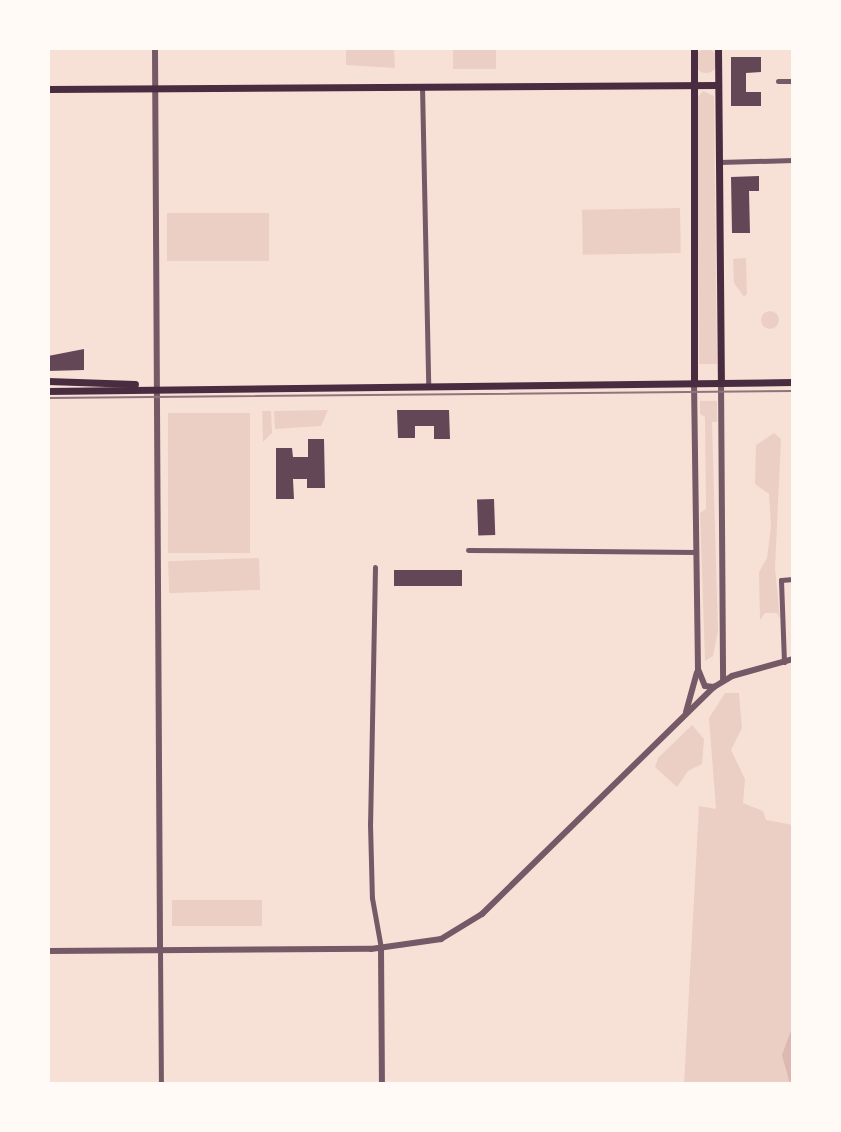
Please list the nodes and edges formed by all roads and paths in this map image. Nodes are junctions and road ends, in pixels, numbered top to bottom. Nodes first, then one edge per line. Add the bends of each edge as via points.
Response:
1 (155, 48) edge
2 (694, 48) edge
3 (718, 48) edge
4 (778, 81) dead end
5 (793, 81) edge
6 (693, 85) junction
7 (718, 85) junction
8 (422, 86) junction
9 (156, 88) junction
10 (48, 89) edge
11 (793, 160) edge
12 (719, 162) junction
13 (48, 381) edge
14 (694, 381) junction
15 (721, 381) junction
16 (793, 382) edge
17 (428, 384) junction
18 (153, 386) junction
19 (48, 391) edge
20 (468, 550) dead end
21 (696, 552) junction
22 (375, 567) dead end
23 (793, 579) edge
24 (793, 659) edge
25 (784, 662) junction
26 (698, 669) junction
27 (723, 680) junction
28 (714, 687) junction
29 (686, 712) junction
30 (381, 948) junction
31 (160, 950) junction
32 (48, 951) edge
33 (161, 1084) edge
34 (382, 1084) edge

1 - 9 street
2 - 6 main road
3 - 7 main road
4 - 5 street
6 - 7 main road
6 - 8 main road
6 - 14 main road
7 - 12 main road
8 - 9 main road
8 - 17 street
9 - 10 main road
9 - 18 street
11 - 12 street
12 - 15 main road
13 - 18 main road
14 - 15 main road
14 - 17 main road
14 - 21 street
15 - 16 main road
15 - 27 street
17 - 18 main road
18 - 19 main road
18 - 31 street
20 - 21 street
21 - 26 street
22 - 30 street via 370,824 372,898
23 - 25 street via 781,580
24 - 25 street
25 - 27 street
26 - 28 street via 705,686
26 - 29 street
27 - 28 street
28 - 29 street
29 - 30 street via 482,914 430,943
30 - 31 street
30 - 34 street
31 - 32 street
31 - 33 street

